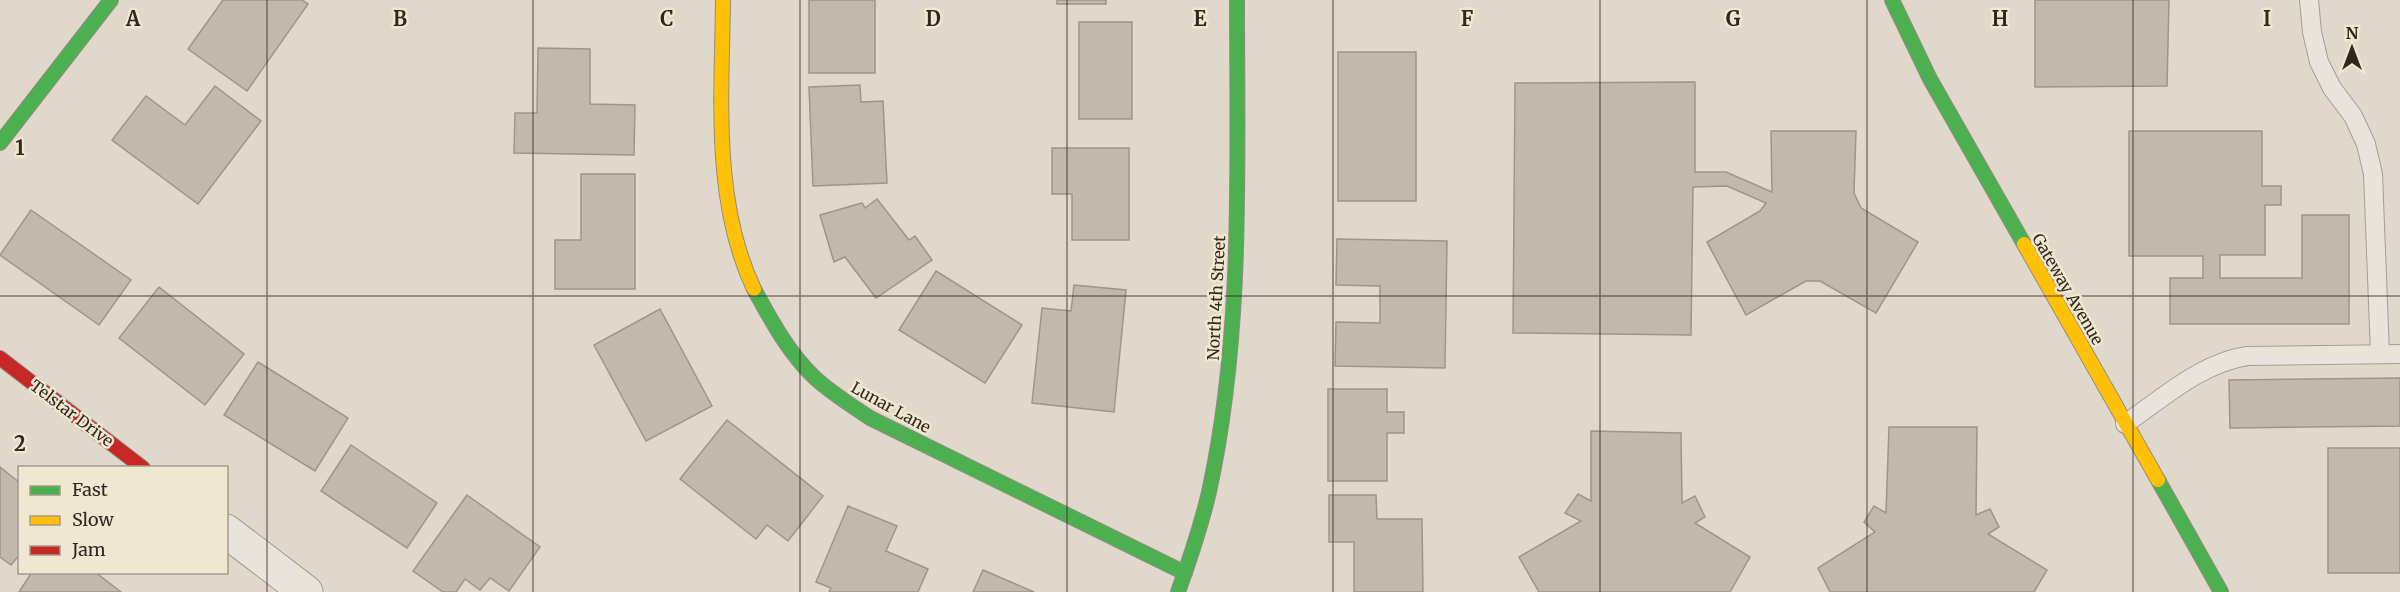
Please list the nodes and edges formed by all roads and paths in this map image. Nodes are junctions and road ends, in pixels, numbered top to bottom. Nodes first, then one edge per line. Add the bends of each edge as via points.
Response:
1 (111, 0) edge
2 (723, 0) edge
3 (1238, 0) edge
4 (1892, 0) edge
5 (2309, 0) edge
6 (0, 143) edge
7 (2380, 354) junction
8 (2400, 354) edge
9 (0, 358) edge
10 (2125, 424) junction
11 (140, 466) edge
12 (228, 533) edge
13 (1185, 573) junction
14 (306, 592) edge
15 (1178, 592) edge
16 (2220, 592) edge

1 - 6 street
2 - 13 street, Lunar Lane via 722,145 730,220 756,295 780,336 809,372 870,418
3 - 13 street, North 4th Street via 1231,350 1213,472
4 - 10 street, Gateway Avenue via 1930,79
5 - 7 lane via 2319,62 2353,116 2366,144 2373,174
7 - 8 lane
7 - 10 lane via 2230,358 2202,371
9 - 11 street, Telstar Drive
10 - 16 street, Gateway Avenue
12 - 14 street
13 - 15 street, North 4th Street

